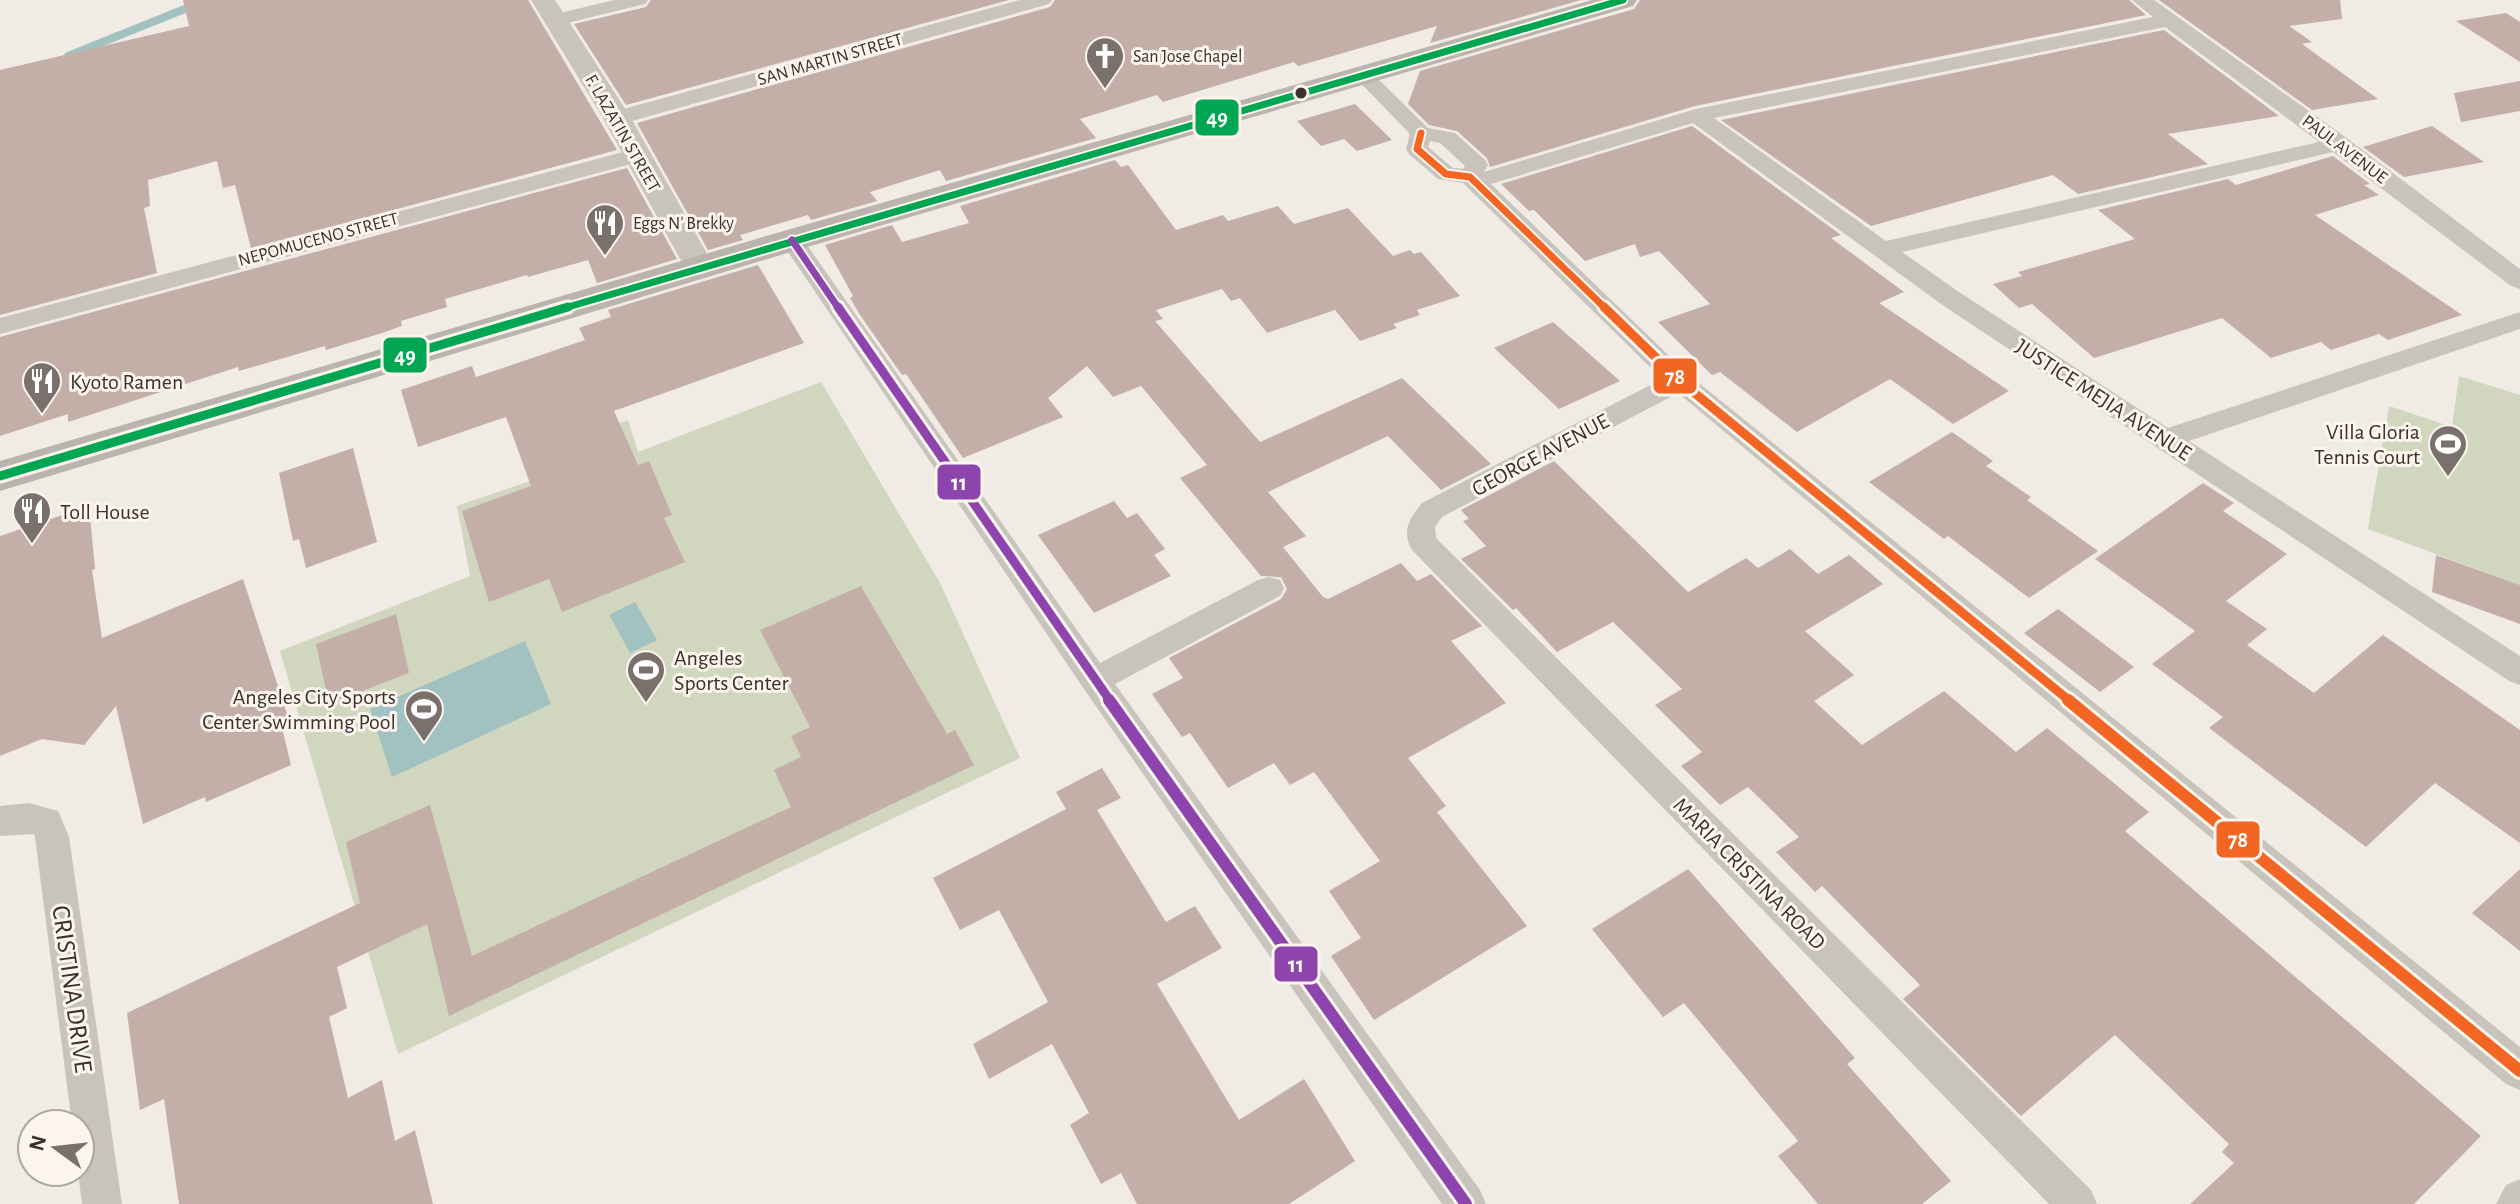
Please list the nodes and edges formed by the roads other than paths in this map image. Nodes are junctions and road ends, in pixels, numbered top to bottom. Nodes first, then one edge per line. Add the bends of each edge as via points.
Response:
1 (638, 0) edge
2 (1042, 0) edge
3 (1623, 0) edge
4 (2142, 0) edge
5 (549, 10) edge
6 (2169, 20) junction
7 (1362, 74) junction
8 (1696, 115) junction
9 (617, 118) junction
10 (2340, 144) junction
11 (638, 155) junction
12 (1473, 180) junction
13 (792, 240) junction
14 (1882, 249) junction
15 (700, 268) junction
16 (2520, 281) edge
17 (2520, 320) edge
18 (0, 326) edge
19 (1680, 381) junction
20 (2166, 439) junction
21 (0, 476) edge
22 (1422, 542) joint
23 (1269, 588) dead end
24 (2520, 672) edge
25 (1095, 680) junction
26 (0, 821) edge
27 (2520, 1071) edge
28 (2520, 1199) edge
29 (102, 1204) edge
30 (1466, 1204) edge
31 (2077, 1204) edge
32 (2516, 1204) edge

1 - 5 street
2 - 9 street, SAN MARTIN STREET
3 - 7 main road
4 - 6 street, PAUL AVENUE
5 - 9 street, F. LAZATIN STREET
6 - 8 street
6 - 10 street, PAUL AVENUE
7 - 12 street via 1421,133 1417,149 1446,174
7 - 13 main road
8 - 12 street
8 - 14 street, JUSTICE MEJIA AVENUE
9 - 11 street, F. LAZATIN STREET
10 - 14 street
10 - 16 street, PAUL AVENUE
11 - 15 street, F. LAZATIN STREET
11 - 18 street, NEPOMUCENO STREET
12 - 19 street
13 - 15 main road
13 - 25 street
14 - 20 street, JUSTICE MEJIA AVENUE
15 - 21 main road
17 - 20 street
19 - 22 street, GEORGE AVENUE via 1432,510 1421,525
19 - 27 street
20 - 24 street, JUSTICE MEJIA AVENUE
22 - 31 street, MARIA CRISTINA ROAD
23 - 25 street
25 - 30 street
26 - 29 street, CRISTINA DRIVE via 16,817 46,822 52,837
28 - 32 street

